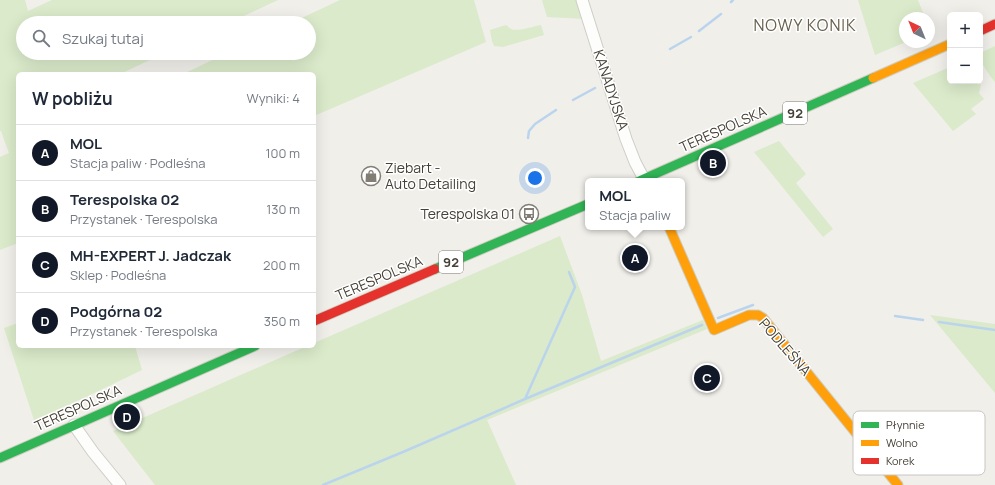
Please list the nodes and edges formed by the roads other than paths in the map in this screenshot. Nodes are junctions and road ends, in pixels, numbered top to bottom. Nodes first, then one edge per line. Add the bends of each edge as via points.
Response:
1 (582, 0) edge
2 (995, 24) edge
3 (983, 30) edge
4 (947, 45) edge
5 (642, 178) edge
6 (648, 178) edge
7 (585, 205) edge
8 (670, 230) edge
9 (316, 319) edge
10 (250, 348) edge
11 (74, 425) junction
12 (853, 429) edge
13 (0, 458) edge
14 (890, 475) edge
15 (120, 485) edge
16 (898, 485) edge

1 - 5 street, KANADYJSKA via 626,139
2 - 3 main road
4 - 6 main road, TERESPOLSKA / 92
7 - 9 main road, TERESPOLSKA / 92
8 - 12 main road, PODLEŚNA via 714,330 749,315 763,318
10 - 11 main road, TERESPOLSKA
11 - 13 main road, TERESPOLSKA
11 - 15 street
14 - 16 main road, PODLEŚNA

